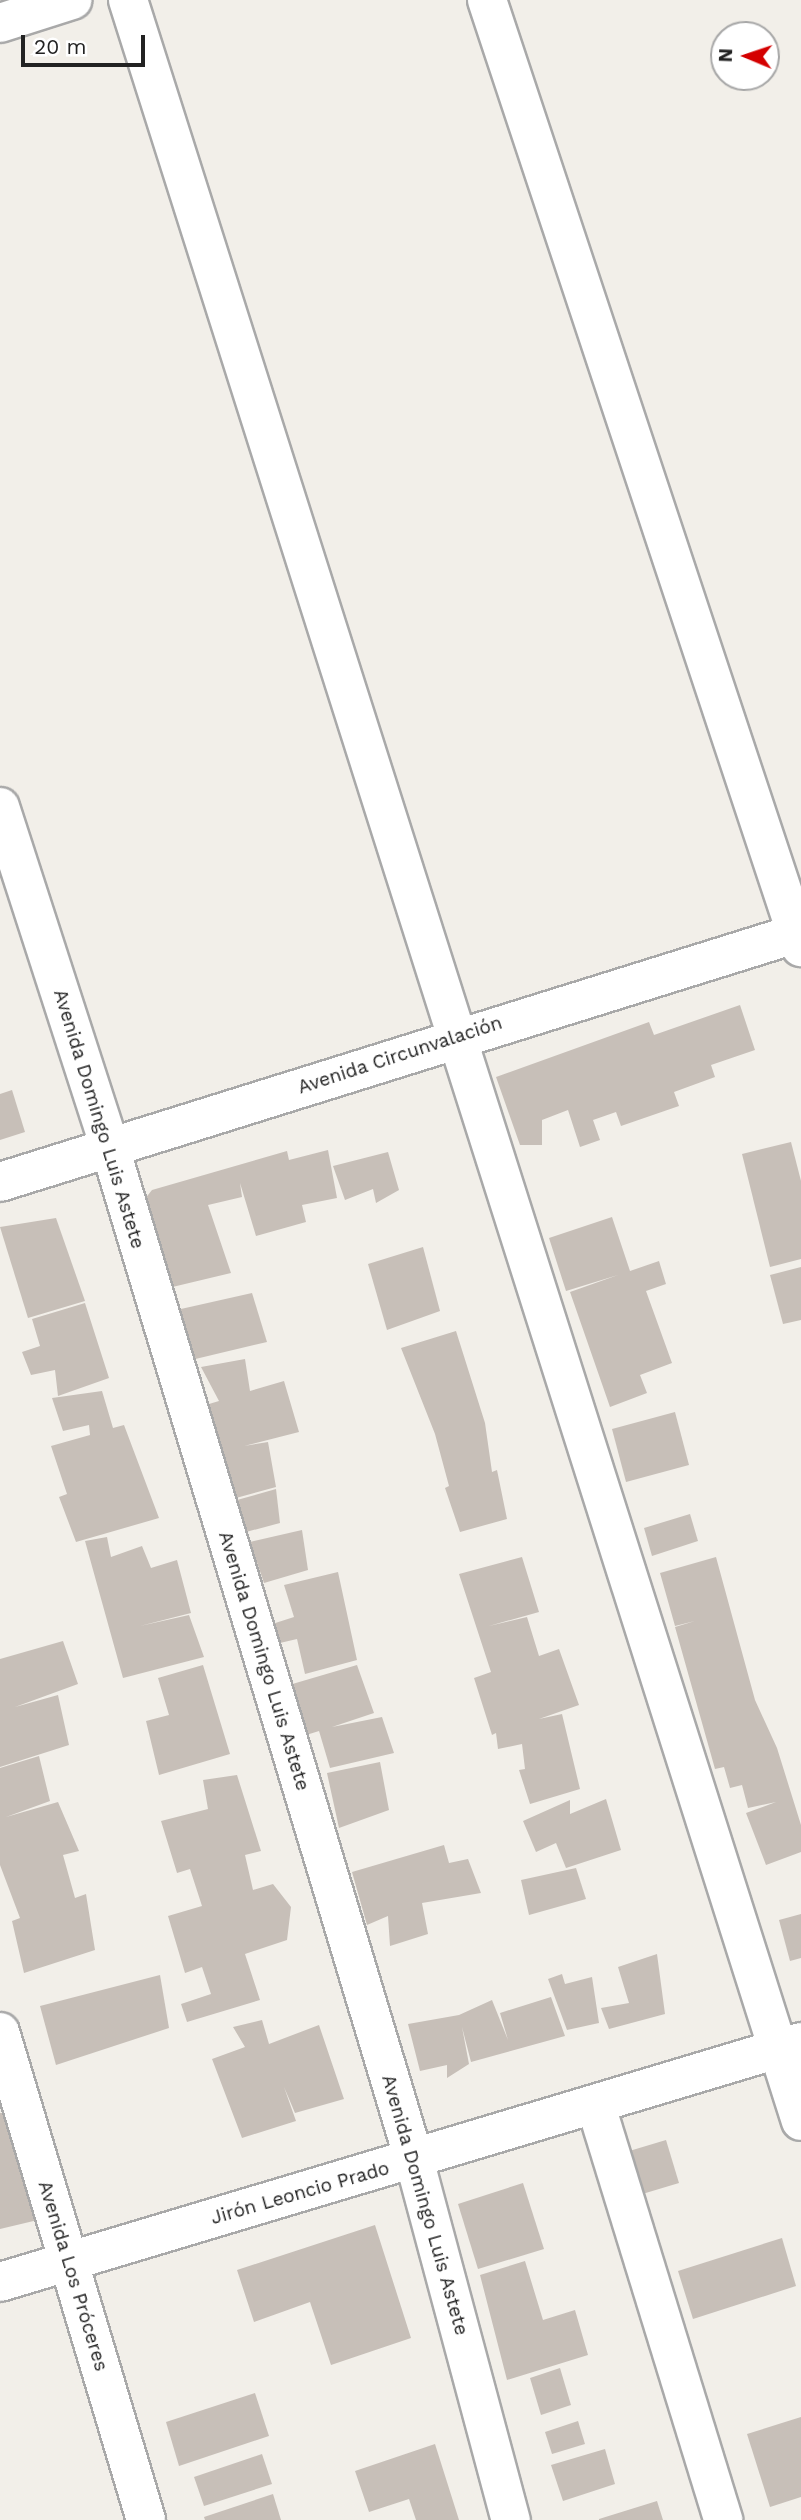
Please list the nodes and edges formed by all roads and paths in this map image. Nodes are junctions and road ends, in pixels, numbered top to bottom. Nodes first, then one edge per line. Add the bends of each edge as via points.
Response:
1 (72, 0) edge
2 (128, 0) edge
3 (487, 0) edge
4 (0, 23) edge
5 (0, 807) edge
6 (800, 938) edge
7 (456, 1036) junction
8 (111, 1151) junction
9 (0, 1182) edge
10 (0, 2032) edge
11 (790, 2046) edge
12 (596, 2106) junction
13 (801, 2120) edge
14 (414, 2159) junction
15 (68, 2262) junction
16 (0, 2282) edge
17 (146, 2520) edge
18 (511, 2520) edge
19 (723, 2520) edge

1 - 4 street
2 - 7 street
3 - 6 street
5 - 8 street, Avenida Domingo Luis Astete
6 - 7 street, Avenida Circunvalación
7 - 8 street, Avenida Circunvalación
7 - 11 street
8 - 9 street, Avenida Circunvalación
8 - 14 street, Avenida Domingo Luis Astete
10 - 15 street, Avenida Los Próceres
11 - 12 street, Jirón Leoncio Prado
11 - 13 street
12 - 14 street, Jirón Leoncio Prado
12 - 19 street
14 - 15 street, Jirón Leoncio Prado
14 - 18 street, Avenida Domingo Luis Astete
15 - 16 street, Jirón Leoncio Prado
15 - 17 street, Avenida Los Próceres

